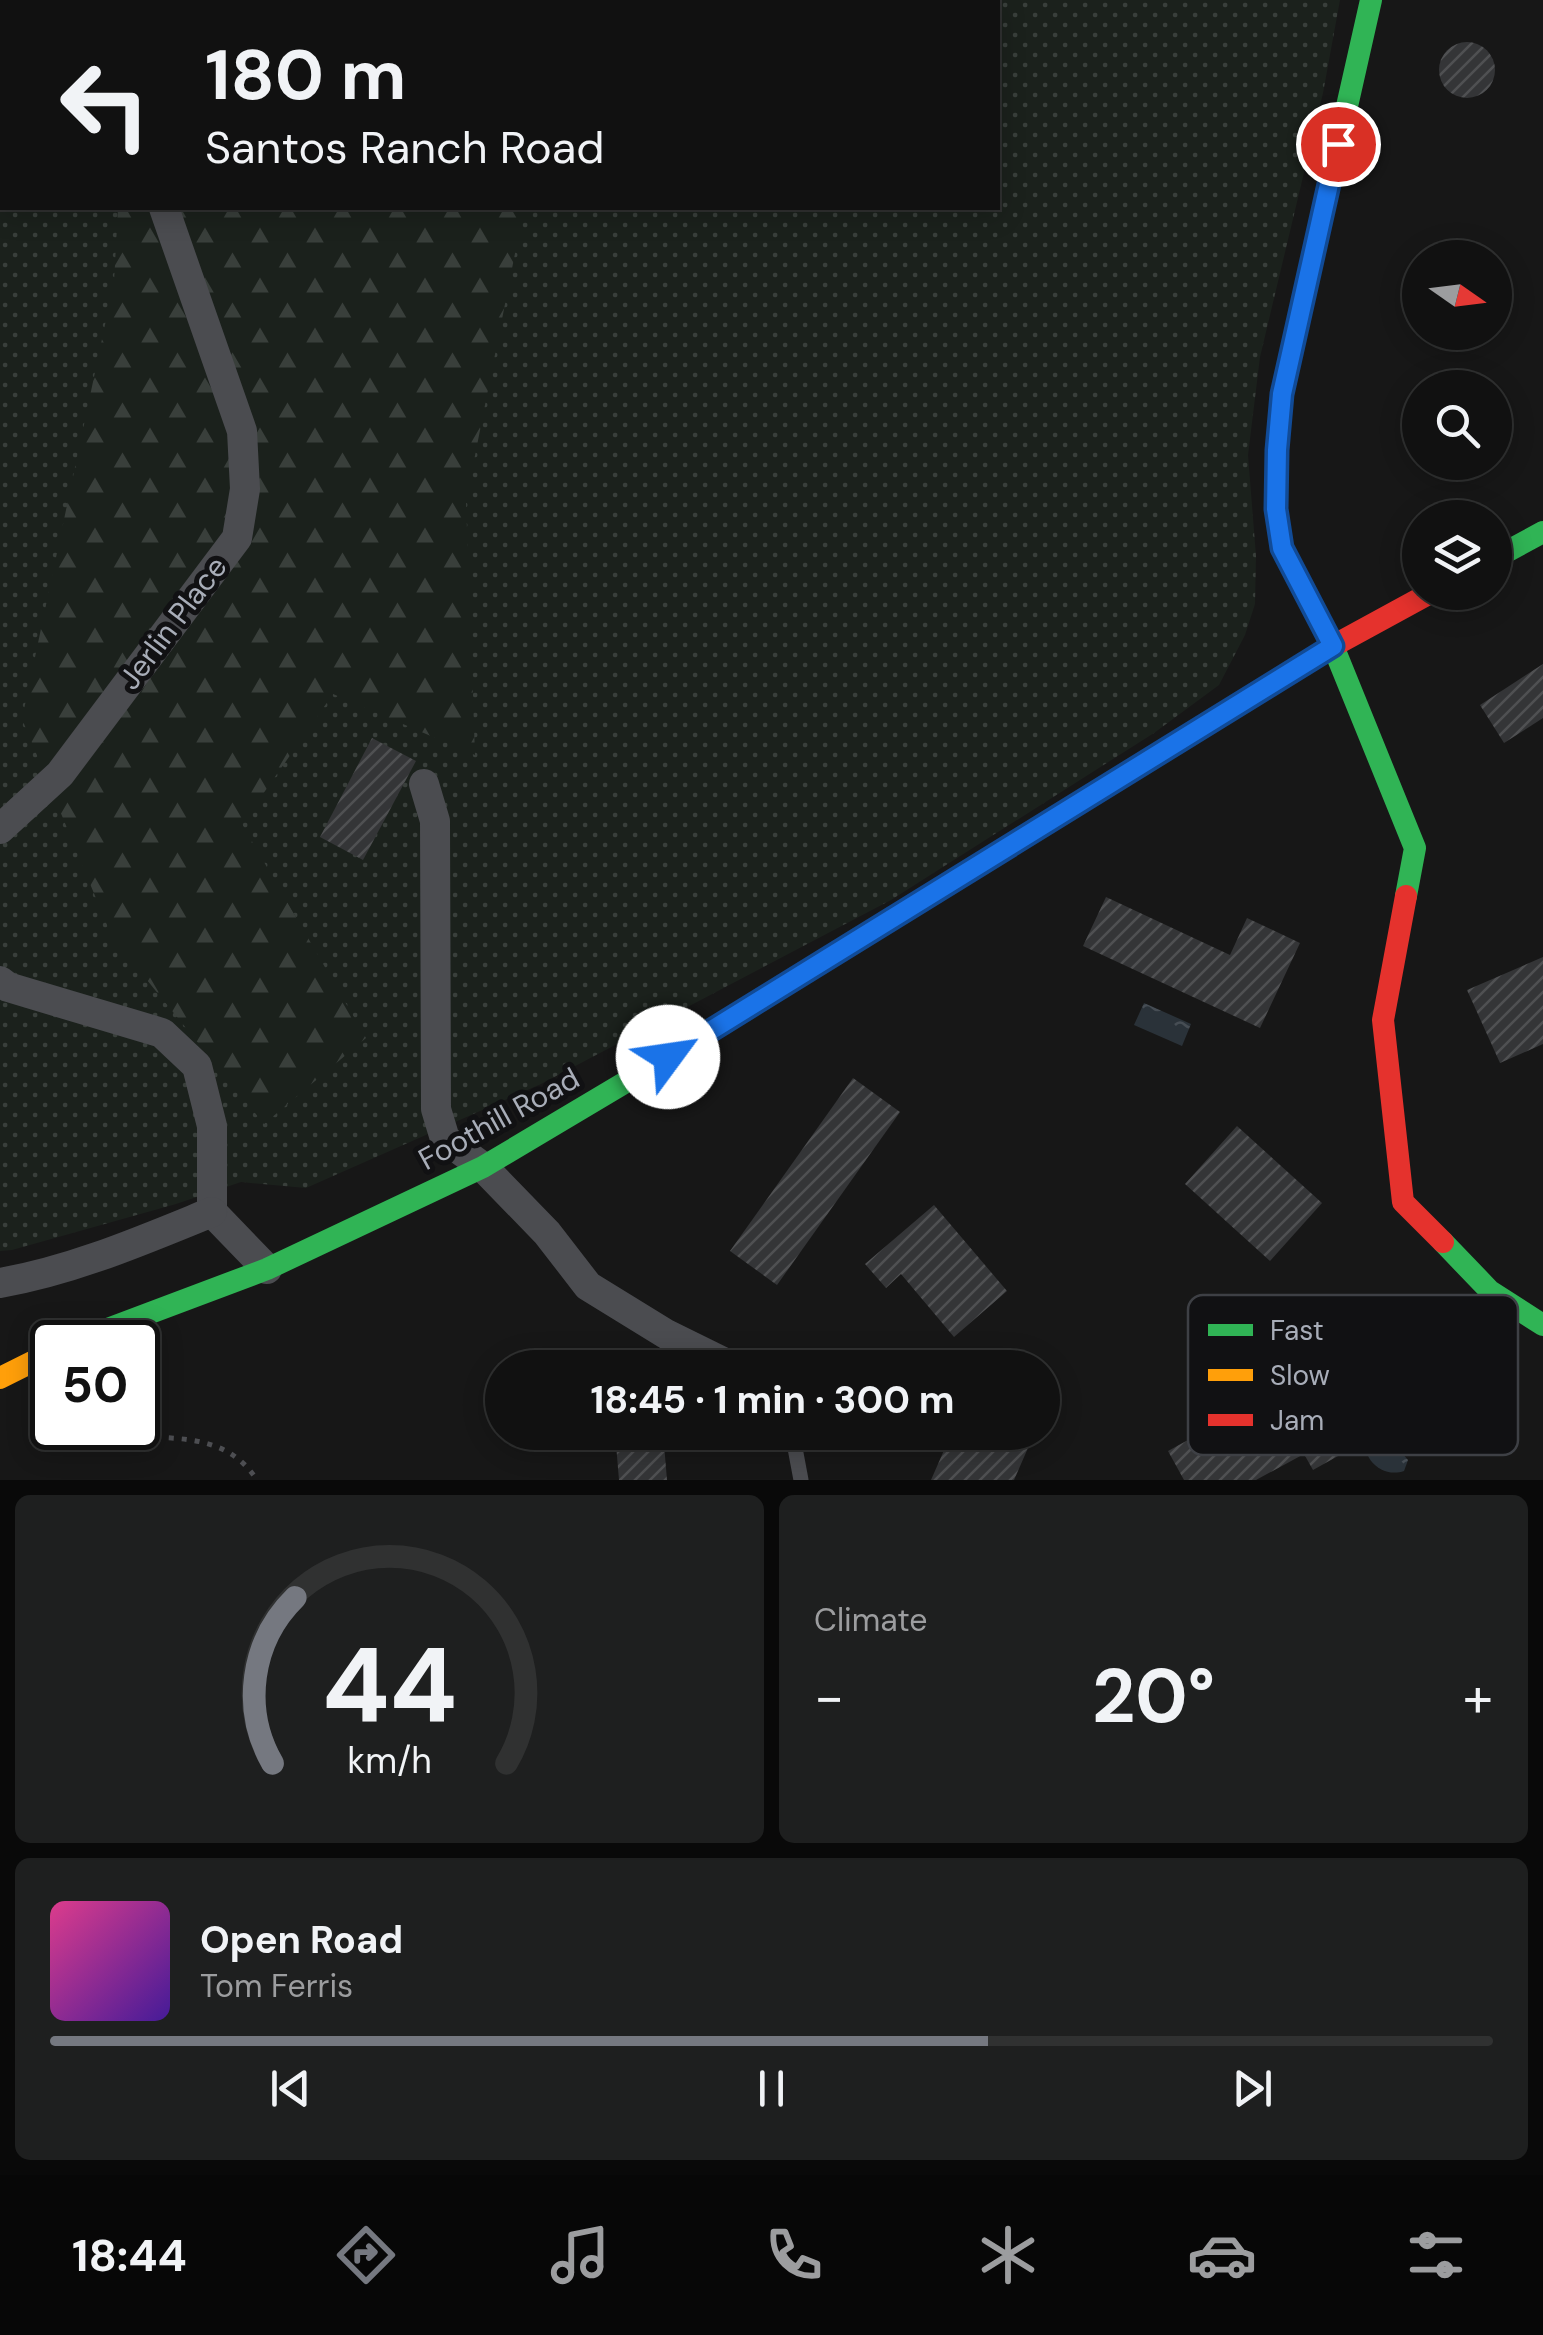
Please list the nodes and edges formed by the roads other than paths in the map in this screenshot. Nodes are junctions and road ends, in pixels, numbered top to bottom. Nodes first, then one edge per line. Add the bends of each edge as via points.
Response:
1 (1371, 0) edge
2 (165, 210) edge
3 (1543, 532) edge
4 (1512, 549) edge
5 (1402, 608) edge
6 (1333, 646) junction
7 (424, 784) dead end
8 (0, 829) edge
9 (0, 981) edge
10 (484, 1167) junction
11 (212, 1212) junction
12 (267, 1269) junction
13 (0, 1283) edge
14 (1496, 1295) edge
15 (1518, 1309) edge
16 (130, 1320) edge
17 (1543, 1325) edge
18 (698, 1350) edge
19 (30, 1354) edge
20 (0, 1360) edge
21 (30, 1361) edge
22 (0, 1378) edge
23 (795, 1450) edge
24 (801, 1480) edge

1 - 6 main road via 1282,394 1277,450 1282,548
2 - 8 street, Jerlin Place via 242,430 245,489 237,538 60,774
3 - 4 main road
5 - 6 main road, Foothill Road
6 - 10 main road, Foothill Road
6 - 14 main road via 1415,848 1383,1020 1403,1202
7 - 10 street via 435,821 436,1109 445,1139
9 - 11 street via 162,1033 197,1066 212,1126
10 - 12 main road, Foothill Road
10 - 18 street via 588,1286
11 - 12 street
11 - 13 street via 70,1267
12 - 16 main road, Foothill Road
15 - 17 main road
19 - 20 main road
21 - 22 main road
23 - 24 lane

